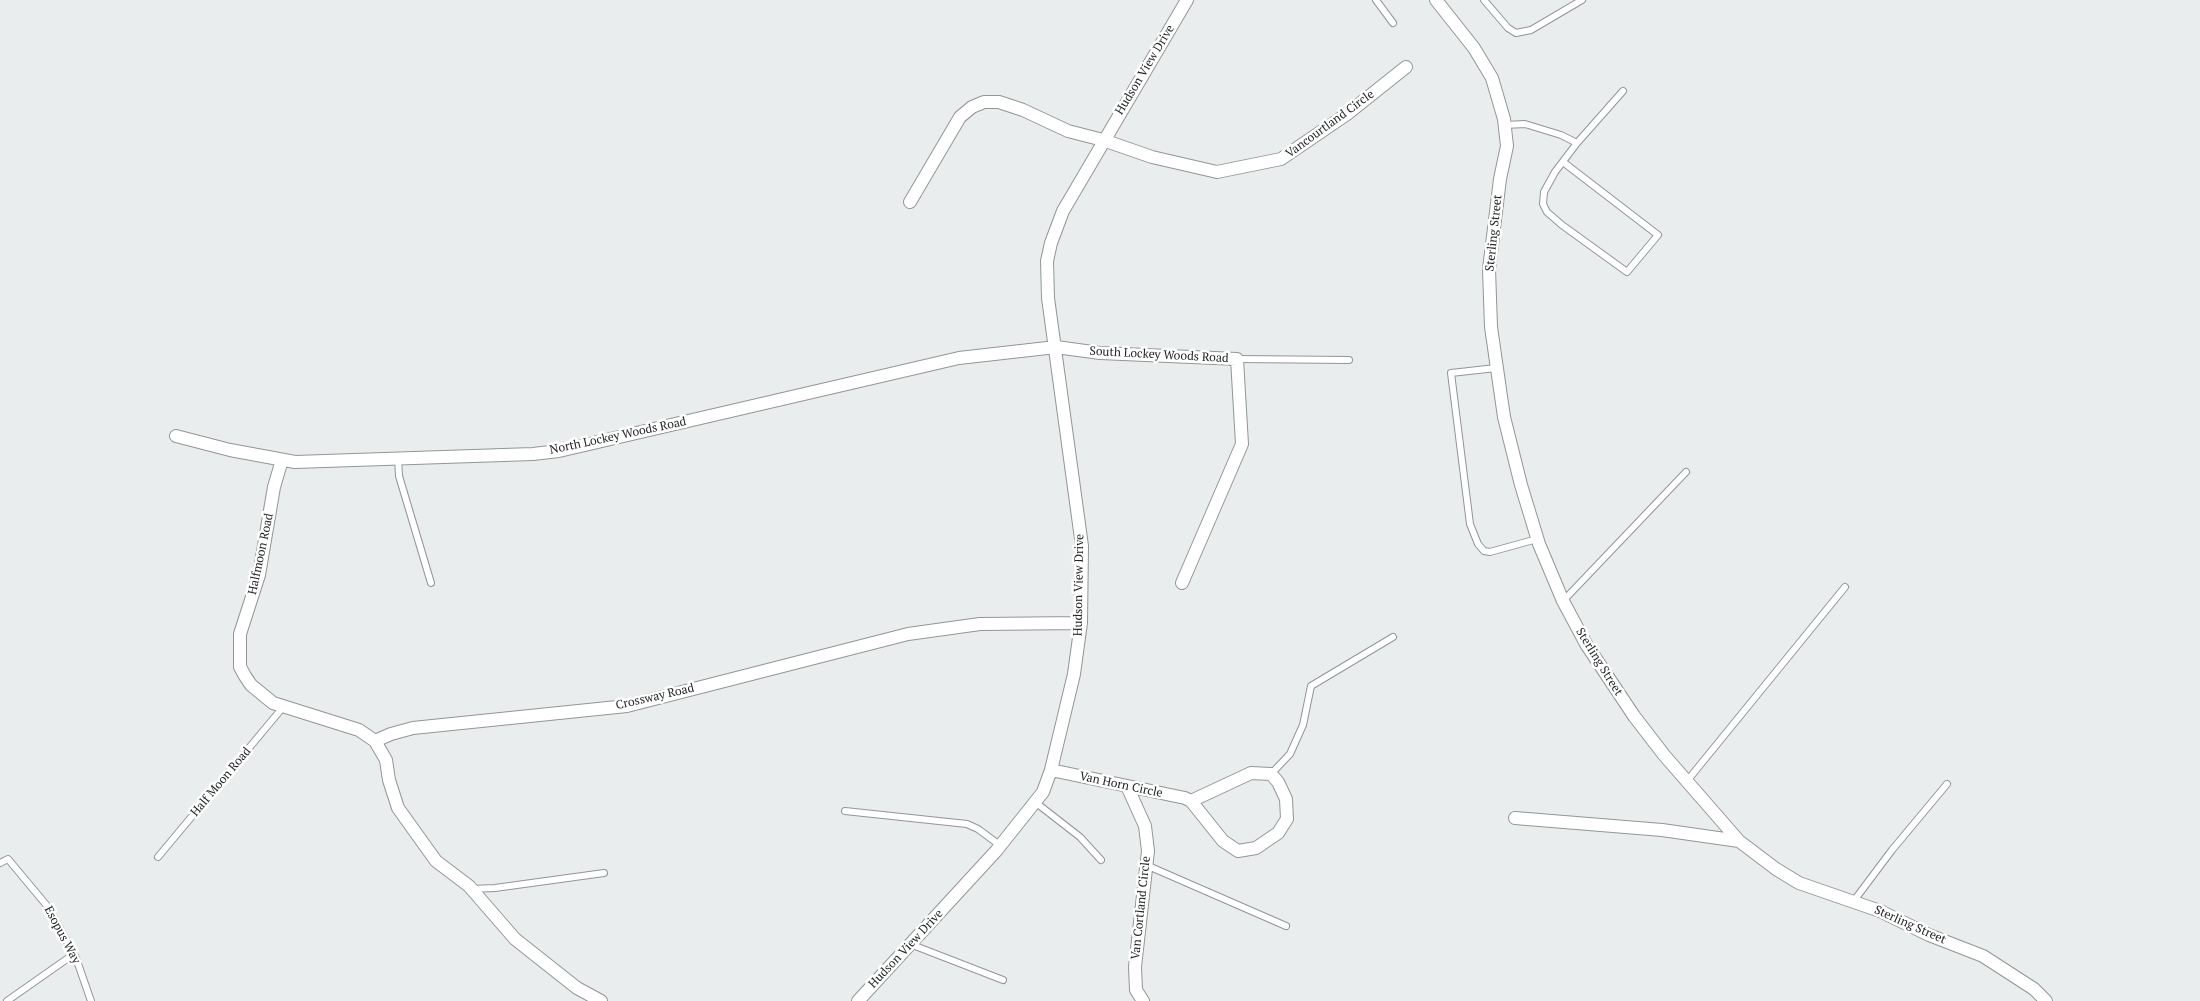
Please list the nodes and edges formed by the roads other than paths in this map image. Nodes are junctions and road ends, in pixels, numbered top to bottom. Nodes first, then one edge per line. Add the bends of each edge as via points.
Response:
1 (1187, 0) edge
2 (1376, 0) edge
3 (1436, 0) edge
4 (1484, 0) edge
5 (1582, 0) edge
6 (1393, 23) dead end
7 (1406, 67) dead end
8 (1623, 91) dead end
9 (1505, 125) junction
10 (1103, 140) junction
11 (1577, 143) junction
12 (1563, 162) junction
13 (910, 202) dead end
14 (1056, 348) junction
15 (1237, 360) junction
16 (1348, 360) dead end
17 (1496, 368) junction
18 (176, 436) dead end
19 (398, 458) junction
20 (282, 460) junction
21 (1686, 472) dead end
22 (1538, 539) junction
23 (431, 583) dead end
24 (1182, 583) dead end
25 (1845, 587) dead end
26 (1563, 601) junction
27 (1081, 623) junction
28 (1393, 637) dead end
29 (284, 706) junction
30 (375, 742) junction
31 (1051, 770) junction
32 (1271, 774) junction
33 (1687, 781) junction
34 (1947, 784) dead end
35 (1128, 786) junction
36 (1191, 801) junction
37 (1035, 802) junction
38 (845, 811) dead end
39 (1515, 818) dead end
40 (1739, 841) junction
41 (1000, 846) junction
42 (158, 857) dead end
43 (1101, 860) dead end
44 (0, 863) edge
45 (1146, 864) junction
46 (604, 874) dead end
47 (471, 889) junction
48 (1853, 902) junction
49 (1286, 926) dead end
50 (910, 944) junction
51 (74, 954) junction
52 (1003, 980) dead end
53 (7, 1001) edge
54 (91, 1001) edge
55 (602, 1001) edge
56 (858, 1001) edge
57 (1143, 1001) edge
58 (2046, 1001) edge

1 - 10 street, Hudson View Drive
2 - 6 lane
3 - 9 street, Sterling Street via 1474,48 1492,78
4 - 5 lane via 1516,33 1531,30
7 - 10 street, Vancourtland Circle via 1348,114 1281,159 1217,172 1152,157
8 - 11 lane
9 - 11 lane via 1525,124
9 - 17 street, Sterling Street via 1507,146 1489,269 1490,327
10 - 13 street via 1068,131 1000,102 984,102 972,106 960,117
10 - 14 street, Hudson View Drive via 1063,210 1051,243 1047,261 1048,298
11 - 12 lane
12 - 12 lane via 1544,192 1543,204 1547,212 1627,272 1658,235
14 - 15 street, South Lockey Woods Road
14 - 19 street, North Lockey Woods Road via 959,358 559,451
14 - 27 street, Hudson View Drive via 1082,546
15 - 16 lane
15 - 24 street, South Lockey Woods Road via 1242,444
17 - 22 street, Sterling Street via 1504,417
17 - 22 lane via 1451,374 1470,524 1484,551
18 - 20 street, North Lockey Woods Road
19 - 20 street, North Lockey Woods Road
19 - 23 lane via 399,476
20 - 29 street, Halfmoon Road via 274,487 259,575 240,634 240,667 251,685 272,703
21 - 26 lane
22 - 26 street, Sterling Street
25 - 33 lane
26 - 33 street, Sterling Street via 1586,644 1634,716
27 - 30 street, Crossway Road via 980,624 908,634 627,706 413,728
27 - 31 street, Hudson View Drive via 1074,674
28 - 32 lane via 1311,686 1303,725 1290,754
29 - 30 street via 359,730
29 - 42 lane, Half Moon Road
30 - 47 street via 386,760 398,808 436,860
31 - 35 street, Van Horn Circle
31 - 37 street, Hudson View Drive via 1043,792
32 - 36 street via 1252,773
32 - 36 street via 1286,799 1287,819 1278,833 1256,848 1238,851 1223,841
33 - 40 street, Sterling Street
34 - 48 lane
35 - 36 street, Van Horn Circle
35 - 45 street, Van Cortland Circle via 1145,826
37 - 41 street, Hudson View Drive
37 - 43 lane via 1080,837
38 - 41 lane via 967,824
39 - 40 street via 1662,830
40 - 48 street, Sterling Street via 1799,883
41 - 50 street, Hudson View Drive
44 - 51 lane, Esopus Way via 8,859 48,907
45 - 49 lane
45 - 57 street, Van Cortland Circle via 1135,967 1136,990
46 - 47 lane
47 - 55 street via 516,939 578,988
48 - 58 street, Sterling Street via 1983,956 2034,989
50 - 52 lane
50 - 56 street, Hudson View Drive
51 - 53 lane
51 - 54 lane, Esopus Way

